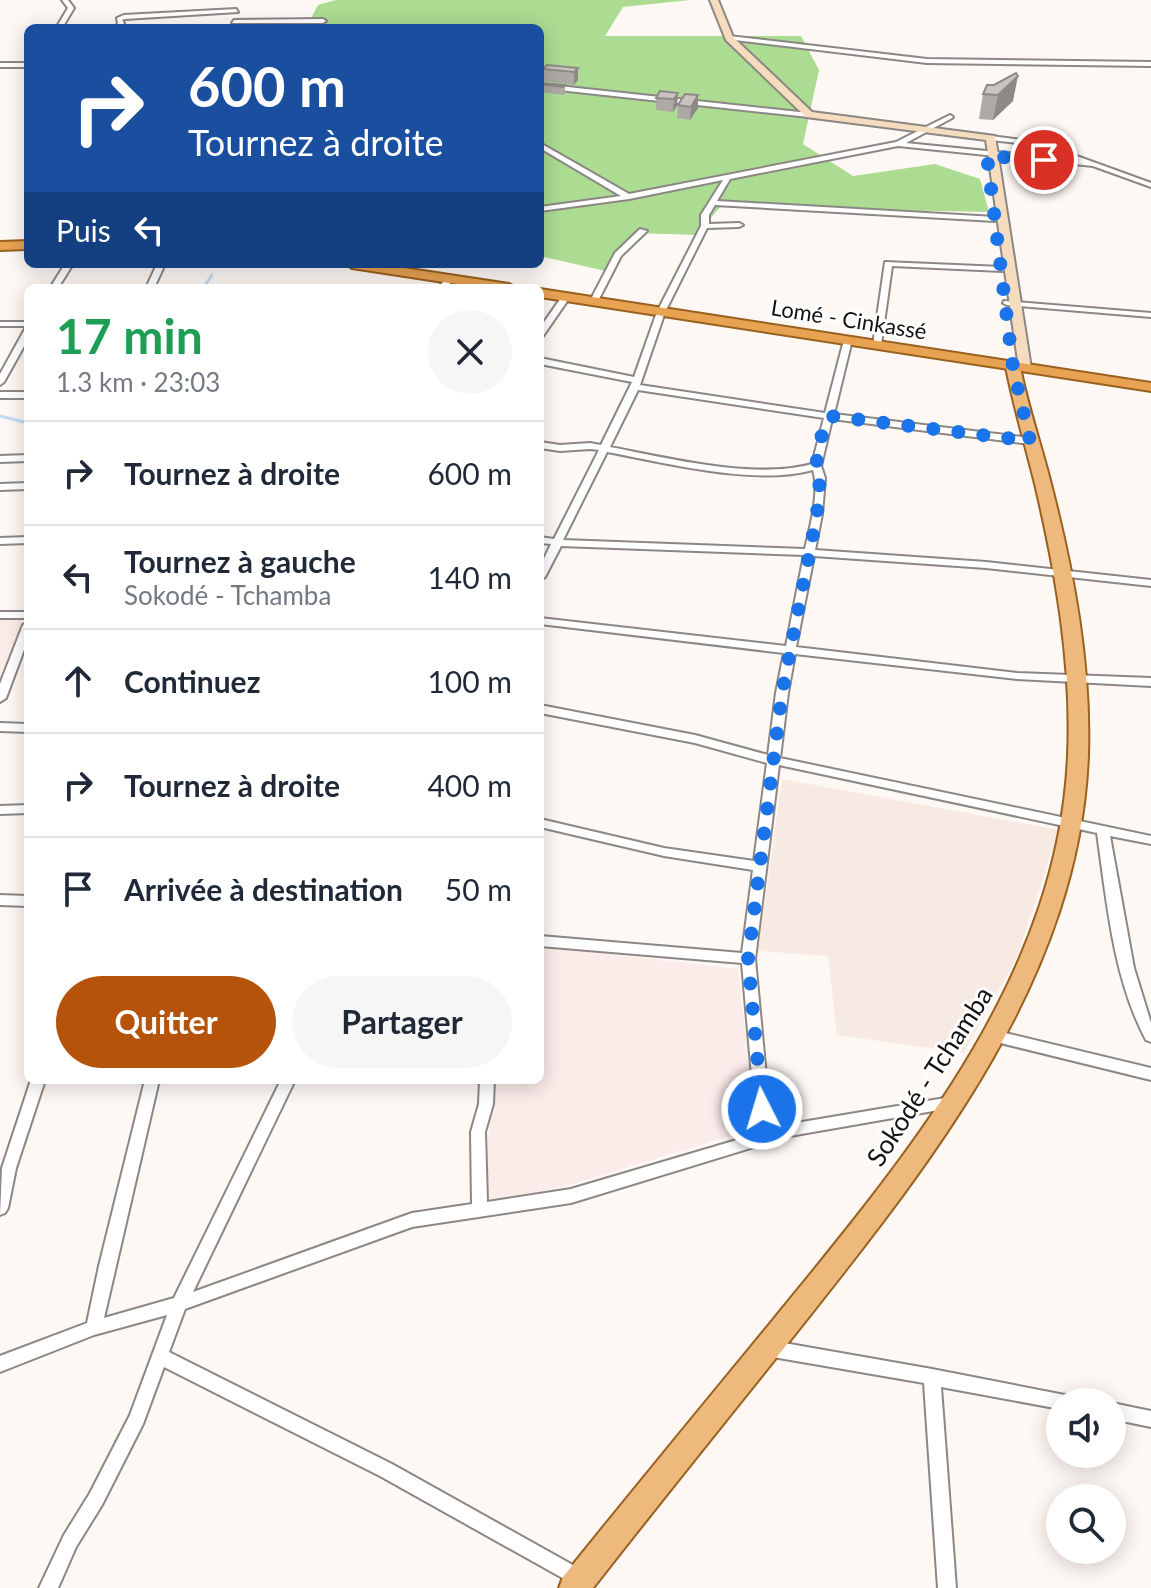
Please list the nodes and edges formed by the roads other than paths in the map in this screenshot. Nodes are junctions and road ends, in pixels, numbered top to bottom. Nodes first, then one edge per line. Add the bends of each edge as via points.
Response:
1 (65, 0) edge
2 (714, 0) edge
3 (242, 5) dead end
4 (236, 11) junction
5 (323, 21) dead end
6 (61, 24) edge
7 (120, 24) edge
8 (232, 24) edge
9 (255, 24) edge
10 (729, 38) junction
11 (6, 53) dead end
12 (0, 64) edge
13 (1151, 64) edge
14 (24, 65) edge
15 (544, 86) edge
16 (809, 115) junction
17 (950, 117) dead end
18 (926, 130) junction
19 (988, 137) junction
20 (898, 144) junction
21 (544, 147) edge
22 (990, 156) junction
23 (1093, 164) junction
24 (727, 179) junction
25 (1151, 185) edge
26 (629, 197) junction
27 (711, 203) junction
28 (544, 208) edge
29 (995, 219) junction
30 (739, 225) dead end
31 (705, 226) junction
32 (643, 231) dead end
33 (24, 245) edge
34 (0, 246) edge
35 (371, 268) edge
36 (1002, 269) junction
37 (446, 284) edge
38 (544, 294) edge
39 (566, 297) junction
40 (594, 301) junction
41 (1011, 304) junction
42 (661, 312) junction
43 (1151, 315) edge
44 (0, 324) edge
45 (24, 324) edge
46 (544, 328) edge
47 (24, 338) edge
48 (848, 340) junction
49 (877, 345) junction
50 (0, 361) edge
51 (12, 361) junction
52 (544, 362) edge
53 (1018, 372) junction
54 (0, 382) edge
55 (636, 383) junction
56 (1151, 387) edge
57 (0, 395) edge
58 (24, 395) edge
59 (830, 416) junction
60 (1030, 441) junction
61 (544, 445) edge
62 (603, 449) junction
63 (24, 458) edge
64 (0, 459) edge
65 (816, 466) junction
66 (24, 486) edge
67 (0, 487) edge
68 (1047, 498) junction
69 (24, 540) edge
70 (0, 541) edge
71 (544, 541) edge
72 (556, 543) junction
73 (808, 554) junction
74 (544, 568) edge
75 (1061, 572) junction
76 (1151, 583) edge
77 (0, 615) edge
78 (24, 615) edge
79 (544, 621) edge
80 (24, 635) edge
81 (790, 652) junction
82 (1076, 678) junction
83 (1151, 682) edge
84 (0, 698) edge
85 (544, 710) edge
86 (0, 727) edge
87 (24, 728) edge
88 (772, 760) junction
89 (24, 809) edge
90 (0, 810) edge
91 (1074, 821) junction
92 (544, 824) edge
93 (1103, 829) junction
94 (1151, 840) edge
95 (759, 866) junction
96 (0, 900) edge
97 (24, 901) edge
98 (544, 941) edge
99 (748, 959) junction
100 (1150, 1032) edge
101 (993, 1036) junction
102 (1151, 1074) edge
103 (37, 1084) edge
104 (151, 1084) edge
105 (286, 1084) edge
106 (487, 1084) edge
107 (951, 1103) junction
108 (765, 1139) junction
109 (0, 1208) edge
110 (480, 1210) junction
111 (179, 1304) junction
112 (94, 1328) junction
113 (767, 1348) junction
114 (160, 1356) junction
115 (0, 1364) edge
116 (932, 1377) junction
117 (1046, 1399) edge
118 (1126, 1414) edge
119 (1151, 1419) edge
120 (578, 1583) edge
121 (48, 1588) edge
122 (947, 1588) edge

1 - 6 street via 71,8
2 - 10 main road
3 - 4 street
4 - 7 street via 124,17
4 - 8 street
5 - 9 street
10 - 13 street via 927,61
10 - 16 main road
11 - 12 street
12 - 14 street
15 - 16 street
16 - 18 main road
17 - 18 street
18 - 19 main road
18 - 20 street
19 - 22 main road
19 - 23 street via 1036,143
20 - 22 street
20 - 24 street
21 - 26 street
22 - 23 street
22 - 29 main road
22 - 41 main road
23 - 25 street
24 - 26 street
24 - 27 street
26 - 28 street
27 - 29 street
27 - 31 street
29 - 36 main road
30 - 31 street
31 - 42 street
32 - 40 street via 618,255
33 - 34 highway
35 - 37 highway
36 - 41 main road
36 - 49 street via 888,264
38 - 39 highway, Lomé - Cinkassé
39 - 40 highway, Lomé - Cinkassé
39 - 46 street
40 - 42 highway, Lomé - Cinkassé
41 - 43 street
41 - 53 main road
42 - 48 highway, Lomé - Cinkassé
42 - 55 street
44 - 45 street
47 - 51 street
48 - 49 highway, Lomé - Cinkassé
48 - 59 street
49 - 53 highway, Lomé - Cinkassé
50 - 51 street
51 - 54 street
52 - 55 street
53 - 56 highway
53 - 60 main road, Sokodé - Tchamba
53 - 68 main road, Sokodé - Tchamba via 1047,477
55 - 59 street
55 - 62 street
57 - 58 street
59 - 60 street
59 - 65 street
60 - 68 main road, Sokodé - Tchamba
61 - 62 street
62 - 65 street via 774,473
62 - 72 street
63 - 64 street
65 - 73 street via 819,490
66 - 67 street
68 - 75 main road, Sokodé - Tchamba
69 - 70 street
71 - 72 street
72 - 73 street
72 - 74 street
73 - 75 street
73 - 81 street
75 - 76 street
75 - 82 main road, Sokodé - Tchamba
77 - 78 street
79 - 81 street
80 - 84 street
81 - 82 street
81 - 88 street
82 - 83 street
82 - 91 main road, Sokodé - Tchamba
85 - 88 street
86 - 87 street
88 - 91 street
88 - 95 street
89 - 90 street
91 - 93 street
91 - 101 main road, Sokodé - Tchamba via 1042,937
92 - 95 street via 664,852
93 - 94 street
93 - 100 street via 1138,1012
95 - 99 street
96 - 97 street
98 - 99 street
99 - 108 street
101 - 102 street
101 - 107 main road, Sokodé - Tchamba
103 - 109 street
104 - 112 street
105 - 111 street
106 - 110 street via 478,1132
107 - 108 street via 790,1130
107 - 113 main road, Sokodé - Tchamba
108 - 110 street via 571,1196
110 - 111 street via 412,1220
111 - 112 street
111 - 114 street
112 - 115 street
113 - 116 street
113 - 120 main road, Sokodé - Tchamba
114 - 120 street via 386,1470
114 - 121 street via 137,1418
116 - 117 street
116 - 122 street
118 - 119 street

